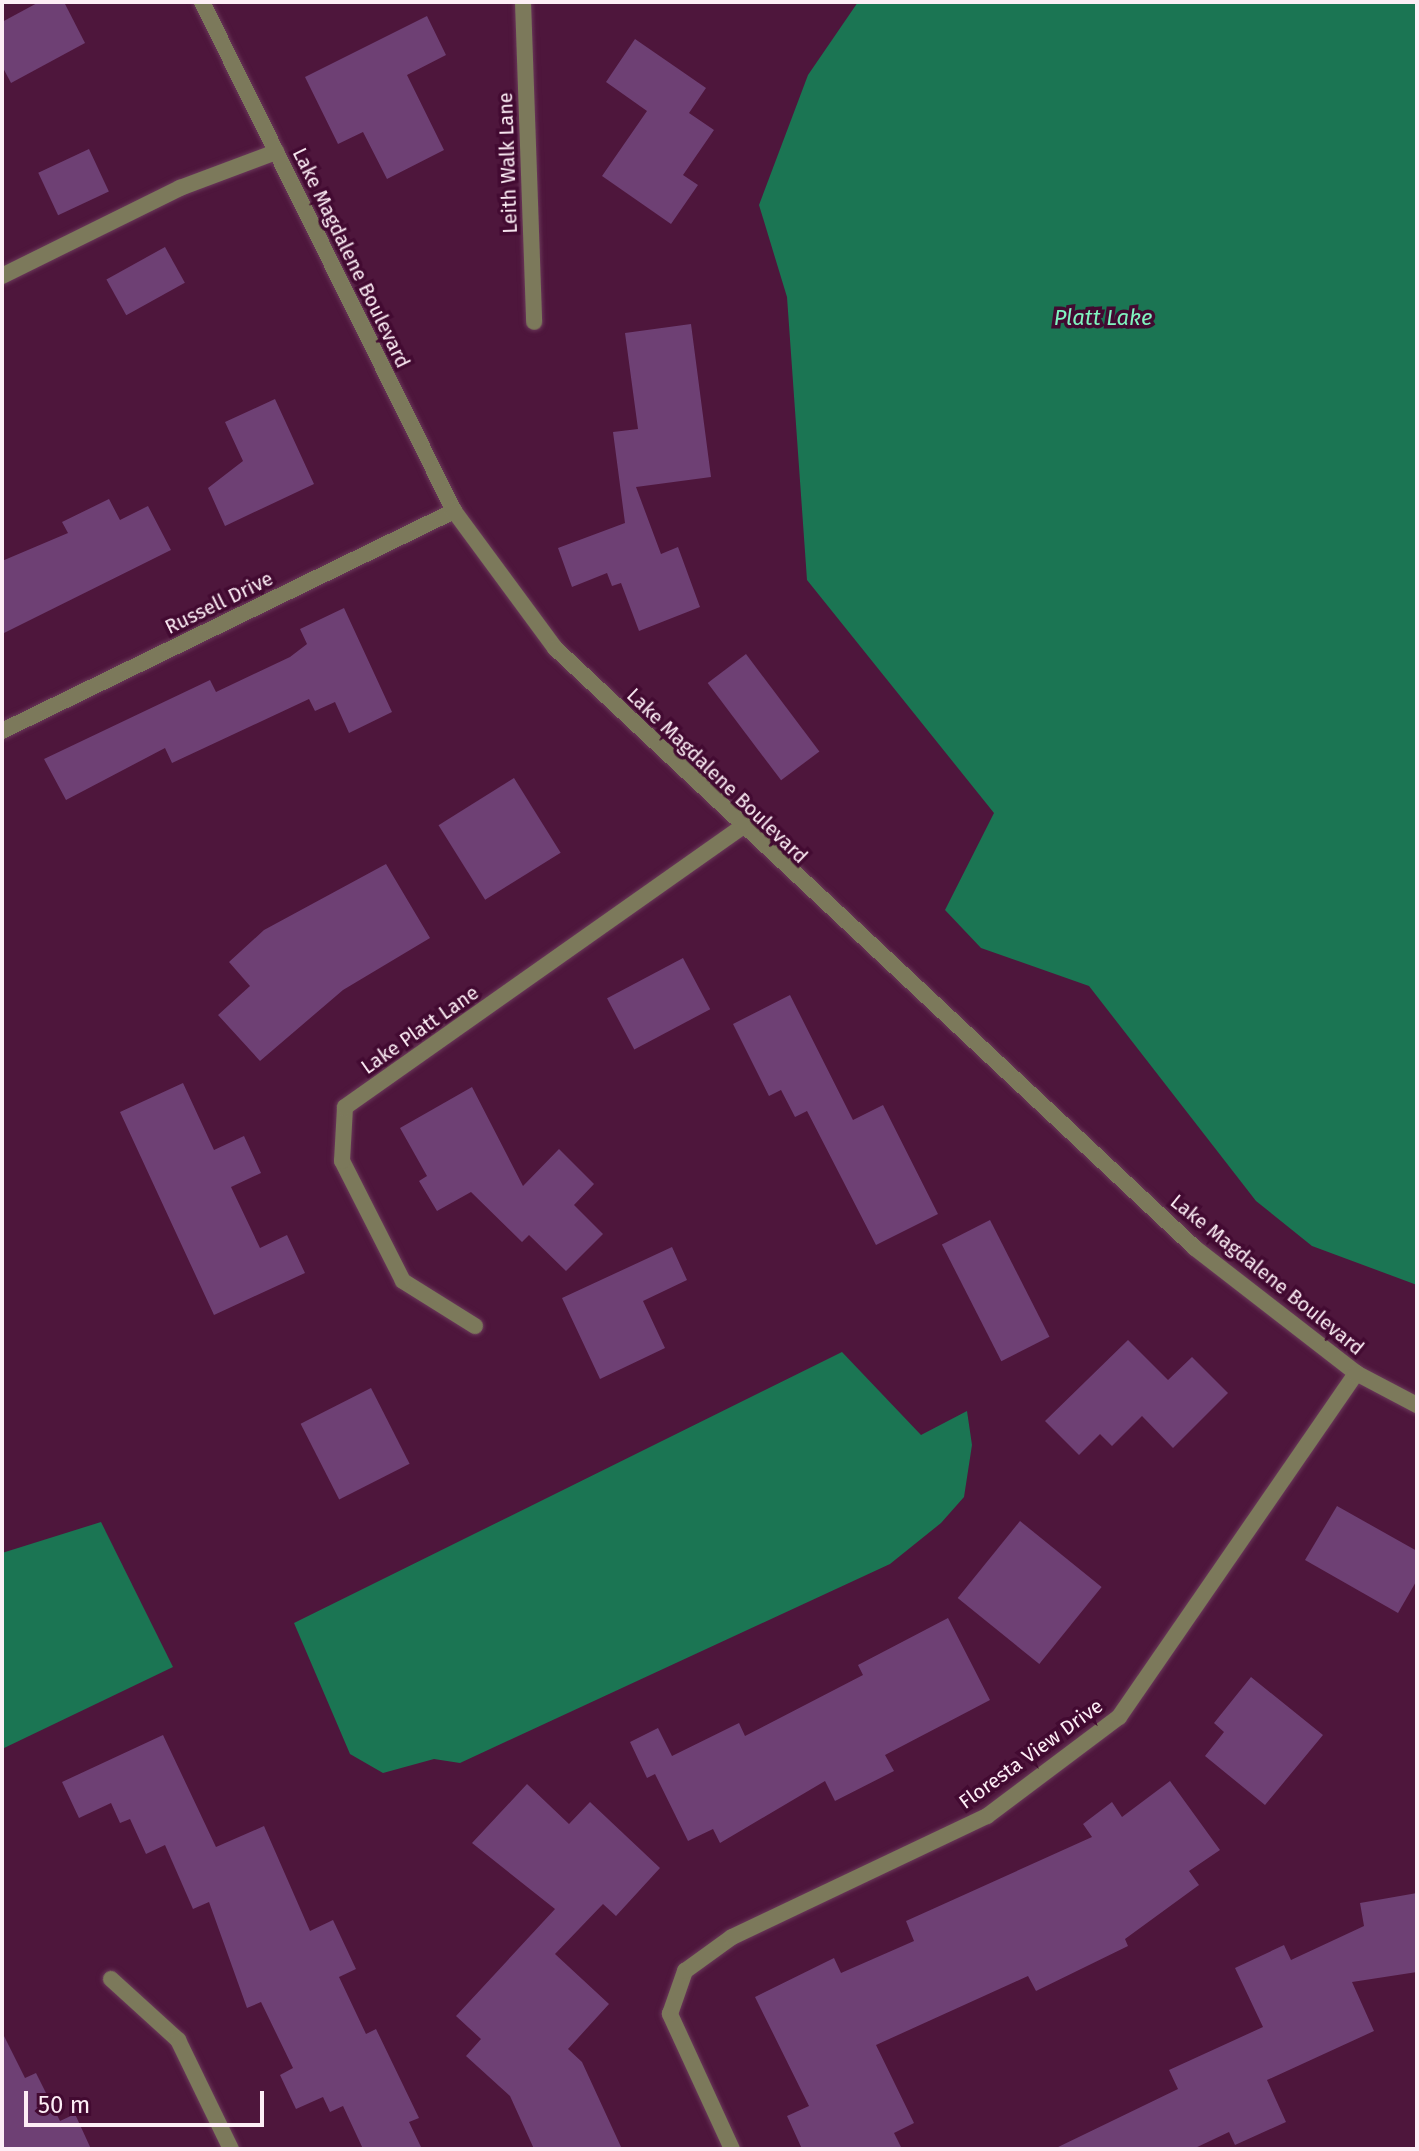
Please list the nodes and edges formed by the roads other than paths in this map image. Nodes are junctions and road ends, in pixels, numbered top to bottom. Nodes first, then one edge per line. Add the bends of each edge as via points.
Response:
1 (202, 2) edge
2 (523, 2) edge
3 (276, 152) junction
4 (2, 276) edge
5 (534, 322) dead end
6 (454, 511) junction
7 (2, 731) edge
8 (741, 828) junction
9 (475, 1326) dead end
10 (1356, 1373) junction
11 (1417, 1405) edge
12 (111, 1979) dead end
13 (231, 2149) edge
14 (732, 2149) edge

1 - 3 street, Lake Magdalene Boulevard
2 - 5 street, Leith Walk Lane
3 - 4 street via 180,188
3 - 6 street, Lake Magdalene Boulevard
6 - 7 street, Russell Drive
6 - 8 street, Lake Magdalene Boulevard via 555,648
8 - 9 street, Lake Platt Lane via 345,1107 342,1161 403,1281
8 - 10 street, Lake Magdalene Boulevard via 1195,1248
10 - 11 street, Lake Magdalene Boulevard
10 - 14 street, Floresta View Drive via 1119,1717 987,1816 732,1937 685,1971 670,2014
12 - 13 street via 178,2040

